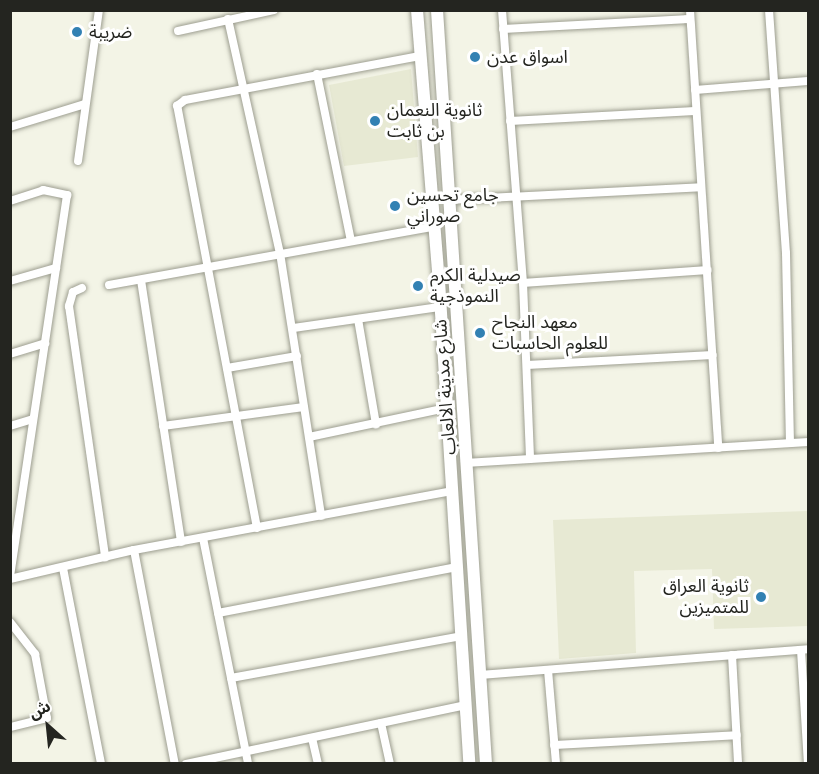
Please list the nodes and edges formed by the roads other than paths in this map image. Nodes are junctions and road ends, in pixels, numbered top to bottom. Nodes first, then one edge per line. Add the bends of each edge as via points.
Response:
1 (99, 10) edge
2 (274, 10) edge
3 (417, 10) edge
4 (437, 10) edge
5 (502, 10) edge
6 (769, 10) edge
7 (690, 15) edge
8 (228, 19) junction
9 (503, 29) junction
10 (178, 31) dead end
11 (420, 56) junction
12 (317, 74) junction
13 (808, 81) edge
14 (773, 84) junction
15 (246, 89) junction
16 (695, 90) junction
17 (85, 104) junction
18 (444, 109) junction
19 (695, 111) junction
20 (426, 112) junction
21 (510, 121) junction
22 (10, 127) edge
23 (78, 161) dead end
24 (701, 187) junction
25 (516, 195) junction
26 (448, 200) junction
27 (10, 201) edge
28 (436, 226) junction
29 (351, 241) junction
30 (280, 253) junction
31 (208, 267) junction
32 (56, 268) junction
33 (708, 270) junction
34 (141, 280) junction
35 (10, 281) edge
36 (523, 283) junction
37 (109, 285) dead end
38 (82, 288) dead end
39 (440, 307) junction
40 (358, 319) junction
41 (294, 328) junction
42 (45, 343) junction
43 (10, 354) edge
44 (713, 355) junction
45 (297, 356) junction
46 (527, 365) junction
47 (227, 368) junction
48 (304, 407) junction
49 (447, 408) junction
50 (236, 415) junction
51 (33, 419) junction
52 (376, 424) junction
53 (10, 426) edge
54 (163, 426) junction
55 (309, 437) junction
56 (808, 442) edge
57 (790, 443) junction
58 (718, 448) junction
59 (530, 459) junction
60 (465, 463) junction
61 (452, 491) junction
62 (21, 497) junction
63 (10, 500) edge
64 (321, 516) junction
65 (257, 528) junction
66 (203, 537) junction
67 (181, 542) junction
68 (134, 550) junction
69 (105, 557) junction
70 (456, 567) junction
71 (63, 568) junction
72 (10, 578) edge
73 (218, 613) junction
74 (10, 622) edge
75 (461, 636) junction
76 (805, 649) edge
77 (732, 655) junction
78 (548, 670) junction
79 (480, 675) junction
80 (231, 678) junction
81 (465, 705) junction
82 (381, 723) junction
83 (10, 727) edge
84 (737, 735) junction
85 (312, 738) junction
86 (554, 745) junction
87 (245, 751) junction
88 (486, 761) edge
89 (469, 762) edge
90 (101, 764) edge
91 (175, 764) edge
92 (186, 764) edge
93 (248, 764) edge
94 (318, 764) edge
95 (390, 764) edge
96 (556, 764) edge
97 (738, 764) edge
98 (808, 764) edge

1 - 17 street
2 - 8 street
3 - 11 main road, شارع مدينة الالعاب
4 - 18 main road, شارع مدينة الالعاب
5 - 9 street
6 - 14 street
7 - 9 street
7 - 16 street
8 - 10 street
8 - 15 street
9 - 21 street
11 - 12 street
11 - 20 main road, شارع مدينة الالعاب
12 - 15 street
12 - 29 street
13 - 14 street
14 - 16 street
14 - 57 street via 786,253
15 - 30 street
15 - 31 street via 185,100 177,106
16 - 19 street
17 - 22 street
17 - 23 street
18 - 20 main road
18 - 26 main road, شارع مدينة الالعاب
19 - 21 street
19 - 24 street
20 - 28 main road, شارع مدينة الالعاب
21 - 25 street
24 - 25 street
24 - 33 street
25 - 26 street
25 - 36 street
26 - 60 main road, شارع مدينة الالعاب
27 - 32 street via 43,190 67,195
28 - 29 street
28 - 39 main road, شارع مدينة الالعاب
29 - 30 street
30 - 31 street
30 - 41 street
31 - 34 street
31 - 47 street
32 - 35 street
32 - 42 street
33 - 36 street
33 - 44 street
34 - 37 street
34 - 54 street
36 - 46 street
38 - 69 street via 73,292 69,306
39 - 40 street
39 - 49 main road, شارع مدينة الالعاب
40 - 41 street
40 - 52 street
41 - 45 street
42 - 43 street
42 - 51 street
44 - 46 street
44 - 58 street
45 - 47 street
45 - 48 street
46 - 59 street
47 - 50 street
48 - 50 street
48 - 55 street
49 - 52 street
49 - 61 main road, شارع مدينة الالعاب
50 - 54 street
50 - 65 street
51 - 53 street
51 - 62 street
52 - 55 street
54 - 67 street
55 - 64 street
56 - 57 street
57 - 58 street
58 - 59 street
59 - 60 street
60 - 79 main road, شارع مدينة الالعاب
61 - 64 street
61 - 70 main road, شارع مدينة الالعاب
62 - 63 street
62 - 72 street
64 - 65 street
65 - 66 street
66 - 67 street
66 - 73 street
67 - 68 street
68 - 69 street
68 - 91 street
69 - 71 street
70 - 73 street
70 - 75 main road, شارع مدينة الالعاب
71 - 72 street
71 - 90 street
73 - 80 street
74 - 83 street via 35,654 47,718
75 - 80 street
75 - 81 main road, شارع مدينة الالعاب
76 - 77 street
76 - 98 street
77 - 78 street
77 - 84 street
78 - 79 street
78 - 86 street
79 - 88 main road, شارع مدينة الالعاب
80 - 87 street
81 - 82 street
81 - 89 main road, شارع مدينة الالعاب
82 - 85 street
82 - 95 street
84 - 86 street
84 - 97 street
85 - 87 street
85 - 94 street
86 - 96 street
87 - 92 street
87 - 93 street
88 - 89 main road

